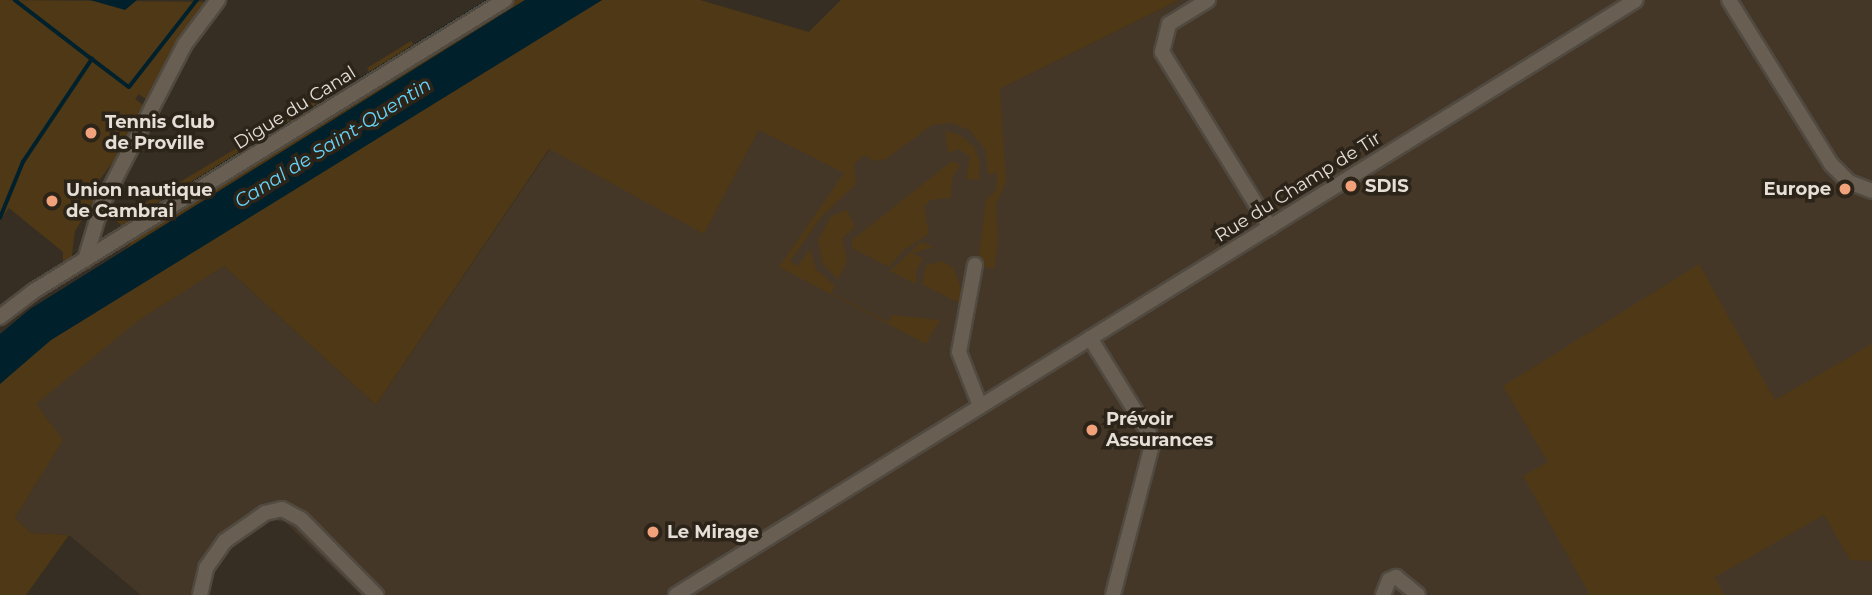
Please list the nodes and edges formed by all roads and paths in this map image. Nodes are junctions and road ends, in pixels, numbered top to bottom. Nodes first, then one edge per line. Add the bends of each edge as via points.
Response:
1 (218, 0) edge
2 (505, 0) edge
3 (1208, 0) edge
4 (1636, 0) edge
5 (1729, 0) edge
6 (1872, 191) edge
7 (1270, 227) junction
8 (85, 260) junction
9 (975, 265) dead end
10 (0, 317) edge
11 (1090, 338) junction
12 (981, 406) junction
13 (200, 595) edge
14 (376, 595) edge
15 (676, 595) edge
16 (1113, 595) edge
17 (1383, 595) edge
18 (1418, 595) edge

1 - 8 street via 181,51 100,208
2 - 8 street, Digue du Canal
3 - 7 street via 1169,24 1163,52
4 - 7 street, Rue du Champ de Tir
5 - 6 street via 1831,164 1850,182
7 - 11 street, Rue du Champ de Tir
8 - 10 street, Digue du Canal
9 - 12 street via 959,352
11 - 12 street, Rue du Champ de Tir
11 - 16 street via 1152,445
12 - 15 street, Rue du Champ de Tir
13 - 14 street via 206,568 225,541 270,511 293,512
17 - 18 street via 1391,578 1399,578

